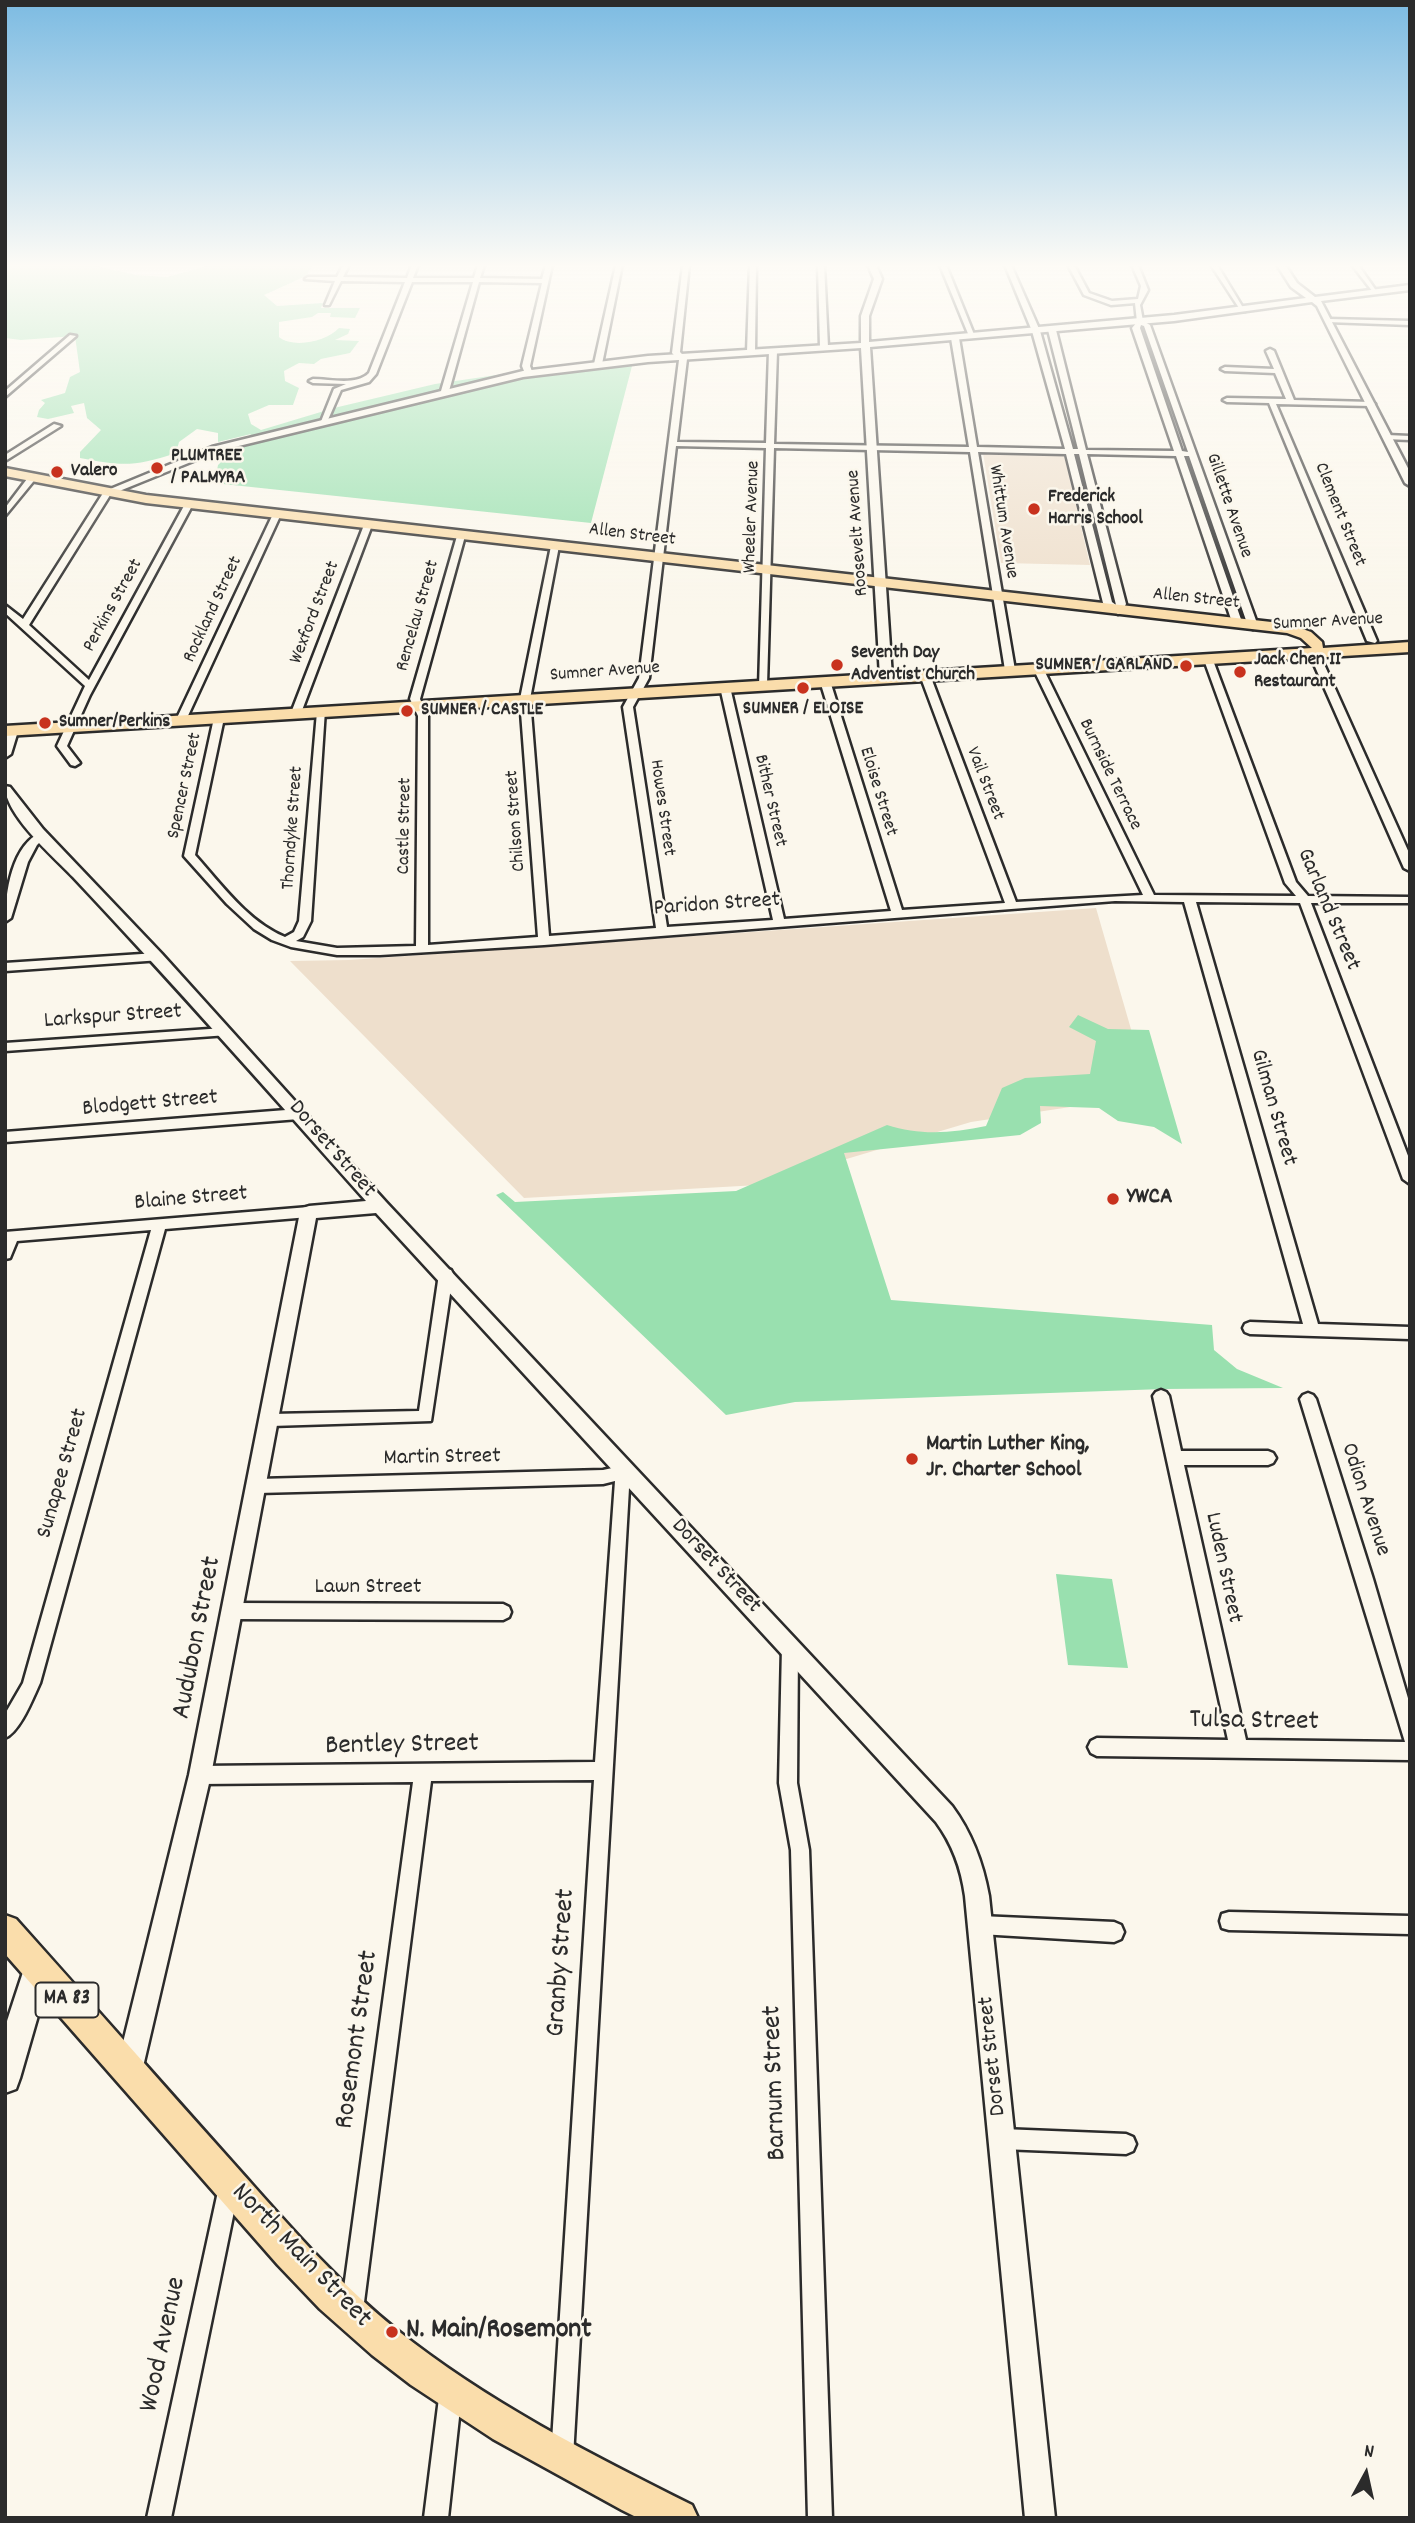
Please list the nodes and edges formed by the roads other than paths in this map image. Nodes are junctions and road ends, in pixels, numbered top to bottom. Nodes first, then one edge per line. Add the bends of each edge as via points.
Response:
1 (19, 383) edge
2 (353, 383) edge
3 (447, 383) edge
4 (486, 383) edge
5 (679, 383) edge
6 (772, 383) edge
7 (868, 383) edge
8 (962, 383) edge
9 (1050, 383) edge
10 (1066, 383) edge
11 (1155, 383) edge
12 (1167, 383) edge
13 (1283, 383) edge
14 (1360, 383) edge
15 (445, 391) junction
16 (5, 395) edge
17 (1227, 400) dead end
18 (1272, 401) junction
19 (1292, 402) junction
20 (1371, 404) junction
21 (1163, 405) junction
22 (1175, 405) junction
23 (323, 422) junction
24 (57, 426) dead end
25 (1387, 437) junction
26 (1410, 438) edge
27 (673, 444) junction
28 (770, 446) junction
29 (872, 448) junction
30 (972, 449) junction
31 (1069, 451) junction
32 (1083, 451) junction
33 (1180, 453) junction
34 (1193, 454) junction
35 (5, 459) edge
36 (5, 472) edge
37 (33, 477) junction
38 (1410, 483) edge
39 (108, 492) junction
40 (189, 504) junction
41 (5, 514) edge
42 (277, 514) junction
43 (368, 525) junction
44 (1207, 531) junction
45 (1220, 532) junction
46 (461, 536) junction
47 (555, 546) junction
48 (657, 558) junction
49 (767, 571) junction
50 (880, 584) junction
51 (997, 597) junction
52 (5, 608) edge
53 (1118, 611) junction
54 (24, 625) junction
55 (1249, 626) junction
56 (1372, 641) junction
57 (1409, 645) edge
58 (1297, 646) junction
59 (1315, 649) junction
60 (1208, 656) junction
61 (1038, 668) junction
62 (1010, 670) junction
63 (925, 674) junction
64 (886, 677) junction
65 (825, 681) junction
66 (762, 685) junction
67 (90, 686) junction
68 (725, 687) junction
69 (635, 692) junction
70 (525, 699) junction
71 (417, 706) junction
72 (322, 712) junction
73 (296, 713) junction
74 (219, 718) junction
75 (181, 720) junction
76 (73, 727) junction
77 (9, 731) edge
78 (5, 754) edge
79 (75, 763) dead end
80 (5, 790) edge
81 (42, 835) junction
82 (1410, 868) edge
83 (1150, 898) junction
84 (1189, 898) junction
85 (1304, 898) junction
86 (1410, 900) edge
87 (1012, 906) junction
88 (898, 914) junction
89 (5, 918) edge
90 (779, 922) junction
91 (662, 931) junction
92 (288, 940) junction
93 (544, 941) junction
94 (422, 950) junction
95 (157, 957) junction
96 (5, 967) edge
97 (224, 1032) junction
98 (5, 1047) edge
99 (299, 1114) junction
100 (5, 1137) edge
101 (1410, 1179) edge
102 (380, 1206) junction
103 (309, 1212) junction
104 (159, 1226) junction
105 (8, 1237) edge
106 (5, 1254) edge
107 (446, 1274) junction
108 (1250, 1328) dead end
109 (1312, 1329) junction
110 (1410, 1333) edge
111 (1161, 1396) dead end
112 (1308, 1399) dead end
113 (271, 1420) junction
114 (1175, 1458) junction
115 (1268, 1458) dead end
116 (626, 1472) junction
117 (258, 1486) junction
118 (233, 1611) junction
119 (503, 1612) dead end
120 (790, 1647) junction
121 (5, 1730) edge
122 (1410, 1736) edge
123 (1097, 1747) dead end
124 (1239, 1749) junction
125 (1410, 1751) edge
126 (423, 1772) junction
127 (605, 1772) junction
128 (200, 1775) junction
129 (1229, 1921) dead end
130 (980, 1925) junction
131 (1410, 1925) edge
132 (5, 1930) edge
133 (1114, 1932) dead end
134 (38, 1967) junction
135 (129, 2071) junction
136 (5, 2078) edge
137 (1002, 2139) junction
138 (1126, 2144) dead end
139 (229, 2184) junction
140 (352, 2315) junction
141 (451, 2390) junction
142 (562, 2458) junction
143 (159, 2518) edge
144 (436, 2518) edge
145 (678, 2518) edge
146 (820, 2518) edge
147 (1040, 2518) edge

1 - 16 street
2 - 23 street via 338,390
3 - 15 street
4 - 15 street
5 - 27 street, Howes Street
6 - 28 street, Wheeler Avenue
7 - 29 street, Roosevelt Avenue
8 - 30 street, Whittum Avenue
9 - 31 street
10 - 32 street
11 - 21 street, Gillette Avenue
12 - 22 street, Gillette Avenue
13 - 19 street
14 - 20 street
15 - 23 street
17 - 18 street
18 - 19 street
18 - 56 street, Clement Street
19 - 20 street
20 - 25 street
21 - 22 street
21 - 33 street, Gillette Avenue
22 - 34 street, Gillette Avenue
23 - 39 street via 208,452
24 - 35 street
25 - 26 street
25 - 38 street
27 - 28 street
27 - 48 street, Howes Street
28 - 29 street
28 - 49 street, Wheeler Avenue
29 - 30 street
29 - 50 street, Roosevelt Avenue
30 - 31 street
30 - 51 street, Whittum Avenue
31 - 32 street
31 - 53 street via 1108,603
32 - 33 street
32 - 53 street via 1121,604
33 - 34 street
33 - 44 street, Gillette Avenue
34 - 45 street, Gillette Avenue
36 - 37 main road, Allen Street
37 - 39 main road, Allen Street
37 - 41 street
39 - 40 main road, Allen Street
39 - 54 street
40 - 42 main road, Allen Street
40 - 67 street, Perkins Street
42 - 43 main road, Allen Street
42 - 75 street, Rockland Street
43 - 46 main road, Allen Street
43 - 73 street, Wexford Street
44 - 45 street
44 - 55 street, Gillette Avenue
45 - 55 street, Gillette Avenue
46 - 47 main road, Allen Street
46 - 71 street, Rencelau Street via 415,692
47 - 48 main road, Allen Street
47 - 70 street, Chilson Street
48 - 49 main road, Allen Street
48 - 69 street, Howes Street via 644,678
49 - 50 main road, Allen Street
49 - 66 street, Wheeler Avenue
50 - 51 main road, Allen Street
50 - 64 street, Roosevelt Avenue
51 - 53 main road, Allen Street
51 - 62 street, Whittum Avenue
52 - 54 street
53 - 55 main road, Allen Street
54 - 67 street
55 - 58 main road, Allen Street via 1285,634
55 - 59 main road, Allen Street via 1296,631 1309,636
56 - 57 main road, Sumner Avenue
56 - 59 main road, Sumner Avenue
57 - 59 main road, Sumner Avenue
58 - 59 main road, Allen Street
58 - 60 main road, Sumner Avenue via 1221,651
59 - 60 main road, Sumner Avenue
59 - 82 street
60 - 61 main road, Sumner Avenue
60 - 85 street, Garland Street via 1291,883
61 - 62 main road, Sumner Avenue
61 - 83 street, Burnside Terrace
62 - 63 main road, Sumner Avenue
63 - 64 main road, Sumner Avenue
63 - 87 street, Vail Street
64 - 65 main road, Sumner Avenue
65 - 66 main road, Sumner Avenue
65 - 88 street, Eloise Street
66 - 68 main road, Sumner Avenue
67 - 76 street, Perkins Street
68 - 69 main road, Sumner Avenue
68 - 90 street, Bither Street
69 - 70 main road, Sumner Avenue
69 - 91 street, Howes Street via 628,707
70 - 71 main road, Sumner Avenue
70 - 93 street, Chilson Street
71 - 72 main road, Sumner Avenue
71 - 94 street, Castle Street via 423,716
72 - 73 main road, Sumner Avenue
72 - 92 street, Thorndyke Street via 305,921 299,934
73 - 74 main road, Sumner Avenue
74 - 75 main road, Sumner Avenue
74 - 92 street, Spencer Street via 189,856 257,925
75 - 76 main road, Sumner Avenue
76 - 77 main road, Sumner Avenue
76 - 79 street, Perkins Street via 62,746
77 - 78 street
80 - 81 street, Dorset Street
81 - 89 street via 22,859
81 - 95 street, Dorset Street
83 - 84 street, Paridon Street
83 - 87 street, Paridon Street
84 - 85 street, Paridon Street
84 - 109 street, Gilman Street
85 - 86 street, Paridon Street
85 - 101 street, Garland Street
87 - 88 street, Paridon Street
88 - 90 street, Paridon Street
90 - 91 street, Paridon Street
91 - 93 street, Paridon Street
92 - 94 street, Paridon Street via 343,952
93 - 94 street, Paridon Street
95 - 96 street
95 - 97 street, Dorset Street
97 - 98 street, Larkspur Street
97 - 99 street, Dorset Street
99 - 100 street, Blodgett Street
99 - 102 street, Dorset Street
102 - 103 street, Blaine Street
102 - 107 street, Dorset Street
103 - 104 street, Blaine Street
103 - 113 street, Audubon Street
104 - 105 street, Blaine Street
104 - 121 street, Sunapee Street via 31,1683
105 - 106 street
107 - 113 street via 426,1417
107 - 116 street, Dorset Street
108 - 109 street
109 - 110 street
111 - 114 street, Luden Street
112 - 122 street, Odion Avenue
113 - 117 street, Audubon Street
114 - 115 street
114 - 124 street, Luden Street
116 - 117 street, Martin Street via 603,1477
116 - 120 street, Dorset Street
116 - 127 street, Granby Street via 621,1488
117 - 118 street, Audubon Street
118 - 119 street, Lawn Street
118 - 128 street, Audubon Street
120 - 130 street, Dorset Street via 954,1826 971,1863
120 - 146 street, Barnum Street via 788,1775 800,1850
123 - 124 street, Tulsa Street
124 - 125 street, Tulsa Street
126 - 127 street, Bentley Street
126 - 128 street, Bentley Street
126 - 140 street, Rosemont Street
127 - 142 street, Granby Street
128 - 135 street, Audubon Street
129 - 131 street
130 - 133 street
130 - 137 street, Dorset Street
132 - 134 main road, MA 83
134 - 135 main road, MA 83
134 - 136 main road
135 - 139 main road, North Main Street / MA 83
137 - 138 street
137 - 147 street, Dorset Street
139 - 140 main road, North Main Street / MA 83
139 - 143 street, Wood Avenue
140 - 141 main road, North Main Street / MA 83
141 - 142 main road, North Main Street / MA 83
141 - 144 street
142 - 145 main road, North Main Street / MA 83

